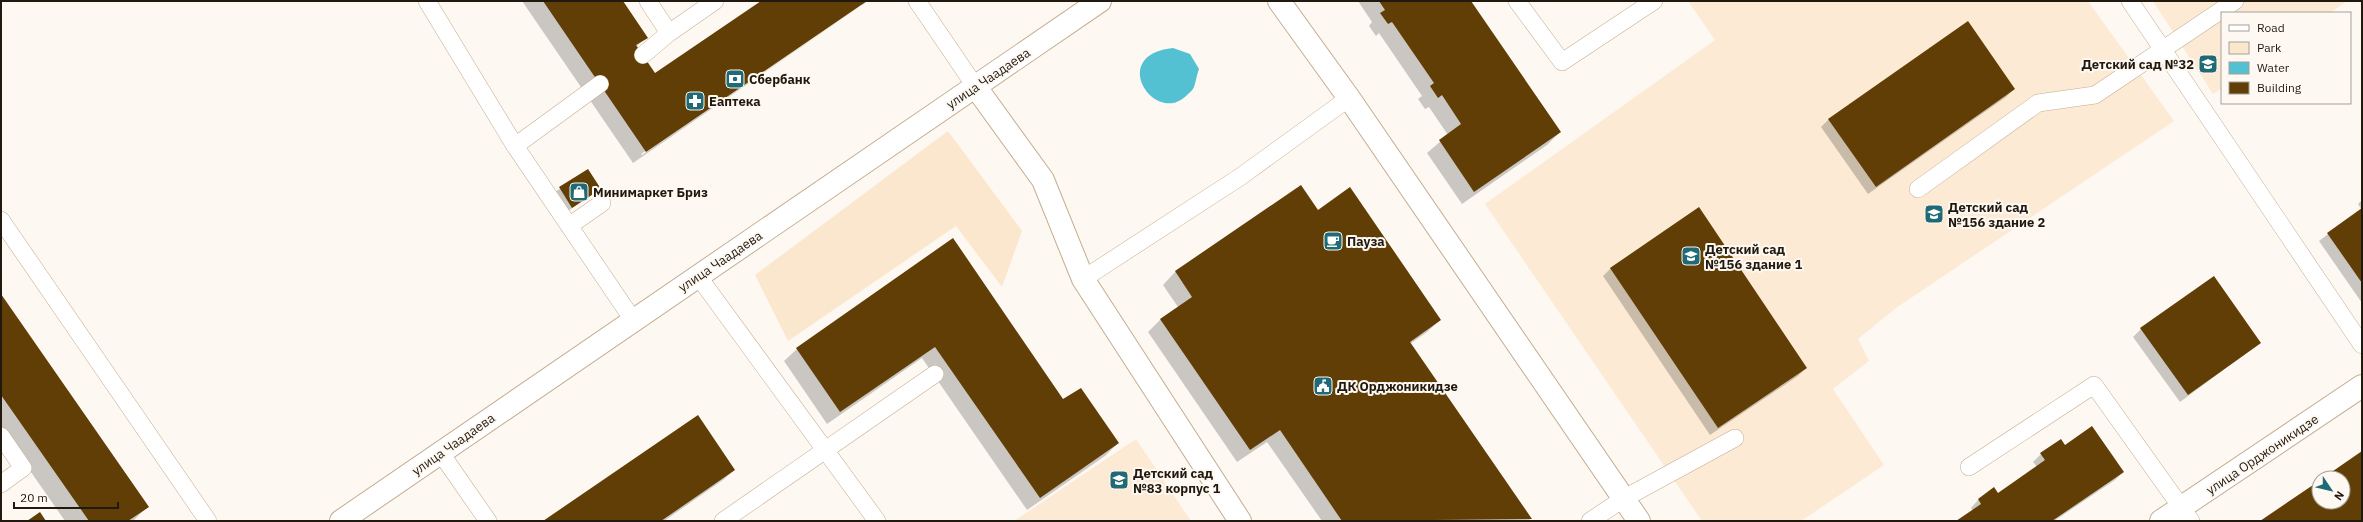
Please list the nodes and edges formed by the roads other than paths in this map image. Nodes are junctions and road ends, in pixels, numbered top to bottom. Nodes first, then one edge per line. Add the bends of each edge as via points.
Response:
1 (427, 1) edge
2 (648, 1) edge
3 (715, 1) edge
4 (917, 1) edge
5 (1100, 1) edge
6 (1279, 1) edge
7 (1517, 1) edge
8 (1654, 1) edge
9 (2130, 1) edge
10 (2235, 1) edge
11 (669, 33) junction
12 (2164, 51) junction
13 (643, 54) dead end
14 (600, 84) dead end
15 (975, 86) junction
16 (1349, 98) junction
17 (515, 146) junction
18 (1918, 189) dead end
19 (602, 203) dead end
20 (1, 220) edge
21 (569, 226) junction
22 (698, 276) junction
23 (1083, 279) junction
24 (633, 320) junction
25 (2362, 345) edge
26 (935, 374) dead end
27 (2362, 386) edge
28 (1, 436) edge
29 (1735, 438) dead end
30 (826, 451) junction
31 (440, 452) junction
32 (1969, 467) dead end
33 (1, 484) edge
34 (1623, 499) junction
35 (2187, 514) edge
36 (208, 521) edge
37 (341, 521) edge
38 (488, 521) edge
39 (723, 521) edge
40 (877, 521) edge
41 (1240, 521) edge
42 (1590, 521) edge
43 (1639, 521) edge
44 (2161, 521) edge

1 - 17 lane
2 - 11 lane
3 - 11 lane
4 - 15 lane
5 - 15 street, улица Чаадаева
6 - 16 street
7 - 8 lane via 1562,62
9 - 12 lane
10 - 12 lane
11 - 13 lane
12 - 18 lane via 2095,95 2038,103
12 - 25 lane
14 - 17 lane
15 - 22 street, улица Чаадаева
15 - 23 street via 1043,180
16 - 23 lane via 1240,177
16 - 34 street
17 - 21 lane
19 - 21 lane
20 - 36 lane
21 - 24 lane
22 - 24 street, улица Чаадаева
22 - 30 lane
23 - 41 street
24 - 31 street, улица Чаадаева
26 - 30 lane
27 - 35 street, улица Орджоникидзе
28 - 33 lane via 23,468
29 - 34 lane
30 - 39 lane
30 - 40 lane
31 - 37 street, улица Чаадаева
31 - 38 lane
32 - 35 lane via 2094,386
34 - 42 lane
34 - 43 street
35 - 44 street, улица Орджоникидзе

